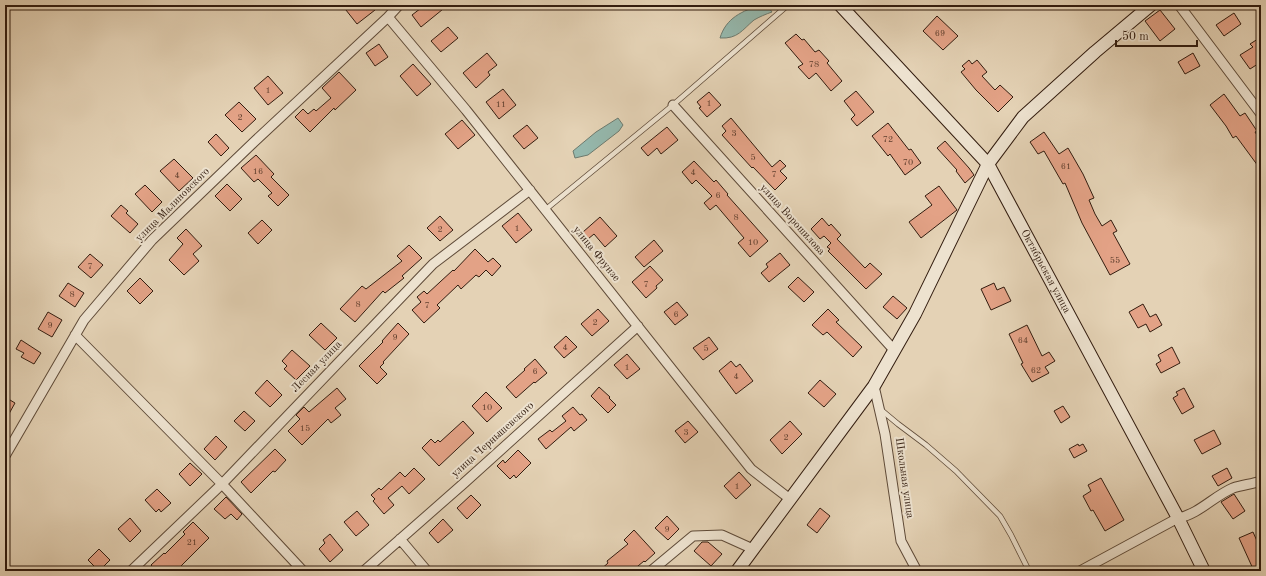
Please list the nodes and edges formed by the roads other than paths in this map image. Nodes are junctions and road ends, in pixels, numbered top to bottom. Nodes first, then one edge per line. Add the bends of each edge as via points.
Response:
1 (399, 5) edge
2 (788, 5) edge
3 (840, 5) edge
4 (1151, 5) edge
5 (1179, 5) edge
6 (388, 17) junction
7 (673, 105) junction
8 (1261, 114) edge
9 (988, 164) junction
10 (530, 190) junction
11 (545, 210) junction
12 (638, 326) junction
13 (75, 335) junction
14 (894, 350) junction
15 (874, 386) junction
16 (879, 408) junction
17 (5, 456) edge
18 (1261, 481) edge
19 (222, 484) junction
20 (790, 499) junction
21 (1178, 518) junction
22 (400, 539) junction
23 (753, 549) junction
24 (131, 571) edge
25 (303, 571) edge
26 (364, 571) edge
27 (427, 571) edge
28 (651, 571) edge
29 (737, 571) edge
30 (917, 571) edge
31 (1030, 571) edge
32 (1080, 571) edge
33 (1204, 571) edge

1 - 6 street, улица Малиновского
2 - 7 lane
3 - 9 street, Октябрьская улица
4 - 9 street via 1023,117
5 - 8 street
6 - 10 street, улица Фрунзе
6 - 13 street, улица Малиновского via 152,240 84,320
7 - 11 lane
7 - 14 street, улица Ворошилова
9 - 14 street via 915,314
9 - 21 street, Октябрьская улица
10 - 11 street, улица Фрунзе
10 - 19 street, Лесная улица via 433,264
11 - 12 street, улица Фрунзе
12 - 20 street, улица Фрунзе via 751,469
12 - 22 street, улица Чернышевского
13 - 17 street, улица Малиновского
13 - 19 street
14 - 15 street
15 - 16 street, Школьная улица
15 - 20 street
16 - 30 street, Школьная улица via 901,541
16 - 31 lane via 956,470 1000,516
18 - 21 street via 1233,489 1199,510
19 - 24 street, Лесная улица
19 - 25 street
20 - 23 street
21 - 32 street
21 - 33 street, Октябрьская улица
22 - 26 street, улица Чернышевского
22 - 27 street
23 - 28 street via 722,535 693,536
23 - 29 street

